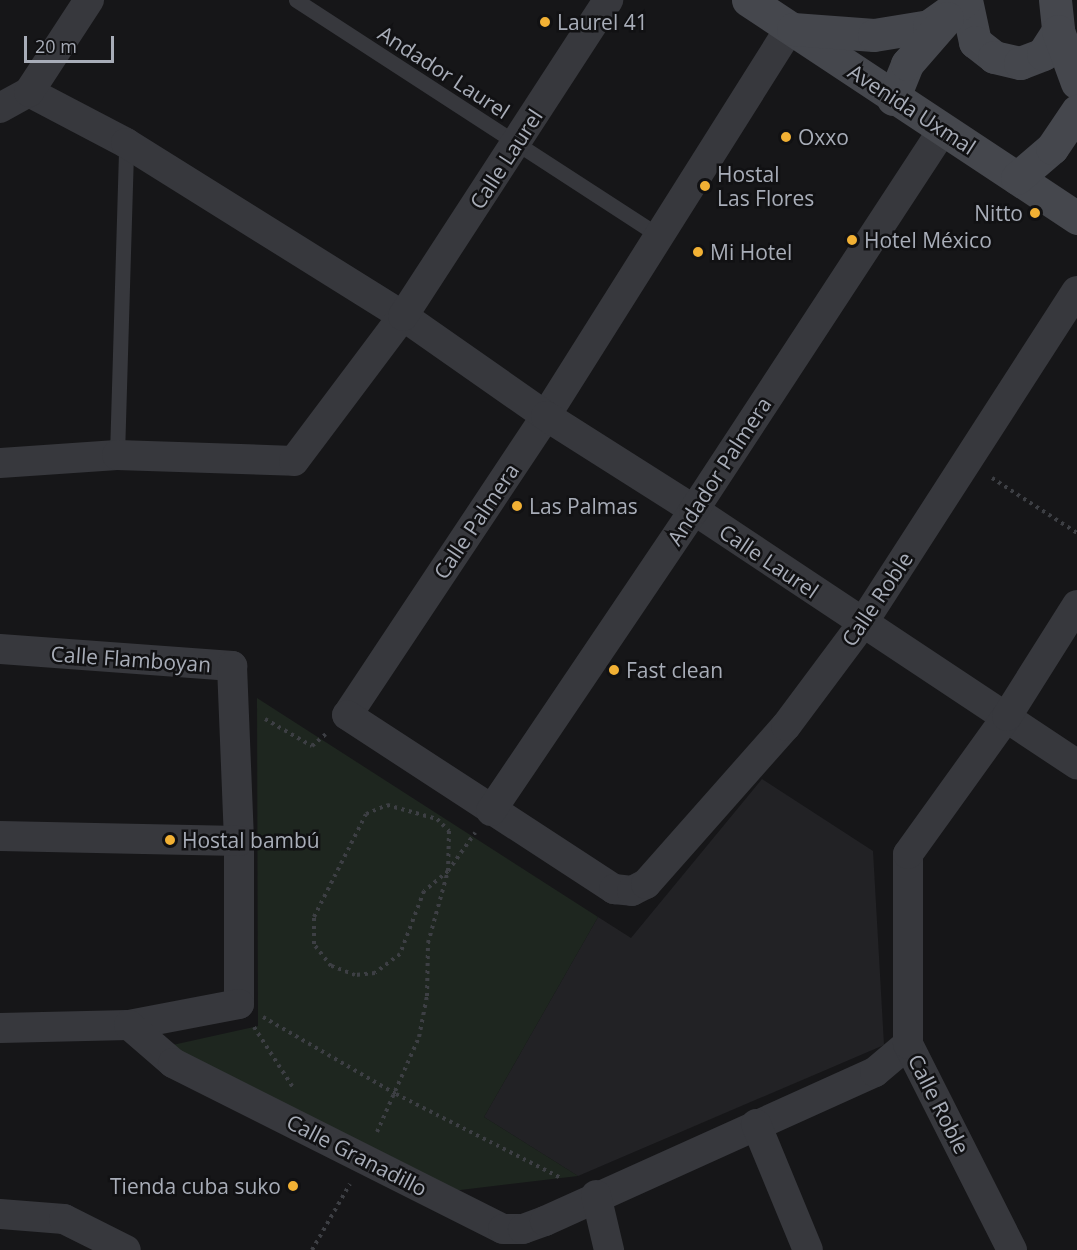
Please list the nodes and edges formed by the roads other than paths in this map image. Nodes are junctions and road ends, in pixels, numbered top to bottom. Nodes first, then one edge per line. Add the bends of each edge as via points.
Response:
1 (89, 0) edge
2 (296, 0) edge
3 (608, 0) edge
4 (748, 0) edge
5 (965, 0) edge
6 (1057, 16) edge
7 (790, 28) junction
8 (1077, 83) edge
9 (29, 92) junction
10 (893, 99) junction
11 (0, 108) edge
12 (1077, 111) edge
13 (943, 129) junction
14 (126, 143) junction
15 (516, 145) junction
16 (1017, 178) junction
17 (1077, 218) edge
18 (660, 236) junction
19 (1077, 291) edge
20 (402, 316) junction
21 (546, 416) junction
22 (117, 455) junction
23 (0, 463) edge
24 (694, 510) junction
25 (1077, 605) edge
26 (862, 624) junction
27 (0, 649) edge
28 (1007, 716) junction
29 (1077, 764) edge
30 (491, 811) junction
31 (0, 836) edge
32 (239, 841) junction
33 (129, 1025) junction
34 (0, 1028) edge
35 (908, 1044) junction
36 (756, 1124) junction
37 (596, 1195) junction
38 (0, 1214) edge
39 (126, 1250) edge
40 (609, 1250) edge
41 (808, 1250) edge
42 (1012, 1250) edge

1 - 9 street
2 - 15 lane, Andador Laurel
3 - 15 street, Calle Laurel
4 - 7 main road, Avenida Uxmal
5 - 6 main road via 975,42 994,57 1020,63 1043,54
5 - 7 main road via 929,26 874,35
5 - 10 main road via 907,64
6 - 8 main road
7 - 10 main road, Avenida Uxmal
7 - 18 street, Calle Palmera
9 - 11 street
9 - 14 street, Calle Laurel
10 - 13 main road, Avenida Uxmal
12 - 16 main road via 1052,148
13 - 16 main road, Avenida Uxmal
13 - 24 street, Andador Palmera
14 - 20 street, Calle Laurel
14 - 22 lane
15 - 18 lane, Andador Laurel
15 - 20 street, Calle Laurel
16 - 17 main road, Avenida Uxmal
18 - 21 street, Calle Palmera
19 - 26 street, Calle Roble
20 - 21 street, Calle Laurel
20 - 22 street, Calle Laurel via 294,461
21 - 24 street, Calle Laurel
21 - 30 street, Calle Palmera via 347,715
22 - 23 street, Calle Laurel
24 - 26 street, Calle Laurel
24 - 30 street, Andador Palmera
25 - 28 street, Calle Roble
26 - 28 street, Calle Laurel
26 - 30 street, Calle Roble via 786,726 646,884 632,891 614,889
27 - 32 street, Calle Flamboyan via 232,666
28 - 29 street, Calle Laurel
28 - 35 street, Calle Roble via 908,854
31 - 32 street
32 - 33 street, Calle Flamboyan via 239,1004
33 - 34 street
33 - 37 street, Calle Granadillo via 173,1063 503,1229 523,1229 545,1221
35 - 36 street, Calle Granadillo via 875,1072
35 - 42 street, Calle Roble
36 - 37 street, Calle Granadillo
36 - 41 street
37 - 40 street
38 - 39 street via 64,1219

